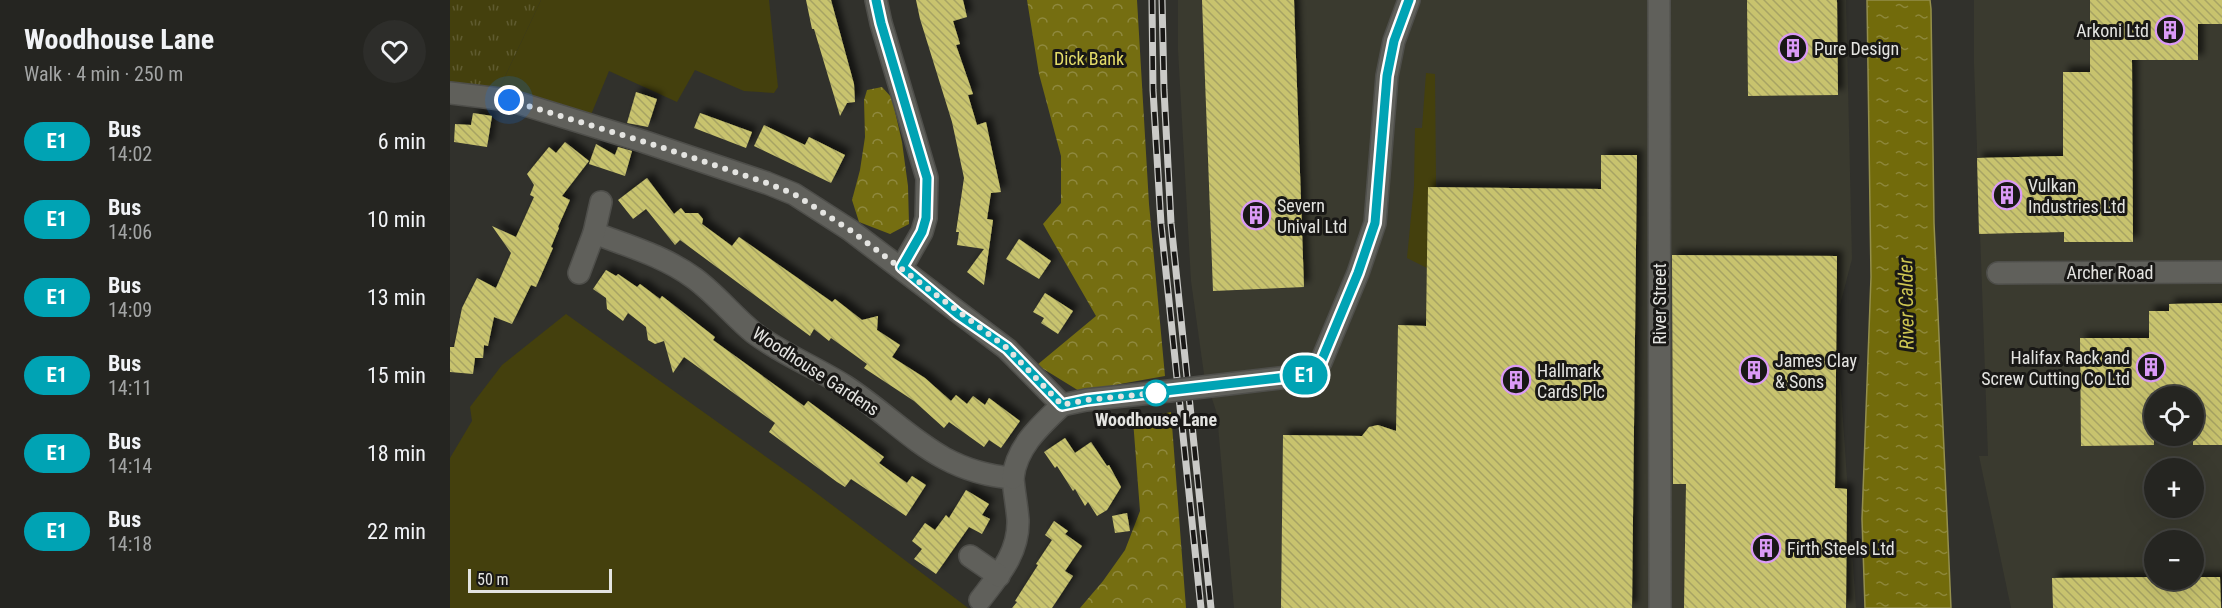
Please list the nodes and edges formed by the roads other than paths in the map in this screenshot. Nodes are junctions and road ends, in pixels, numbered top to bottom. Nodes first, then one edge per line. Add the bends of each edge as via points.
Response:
1 (876, 0) edge
2 (1409, 0) edge
3 (1659, 0) edge
4 (450, 93) edge
5 (601, 202) dead end
6 (594, 233) junction
7 (902, 267) junction
8 (2222, 272) edge
9 (579, 273) dead end
10 (1998, 273) dead end
11 (1062, 405) junction
12 (1014, 477) junction
13 (970, 556) dead end
14 (999, 576) junction
15 (980, 600) dead end
16 (1660, 608) edge

1 - 7 street via 927,178 926,218
2 - 11 street, bridge via 1394,41 1387,76 1375,223 1358,273 1313,368
3 - 16 street, River Street
4 - 7 street via 509,100 767,183 823,212
5 - 6 street
6 - 9 street
6 - 12 street, Woodhouse Gardens via 649,254 693,277 763,340 868,402 934,453 971,471
7 - 11 street via 958,314 1007,348
8 - 10 street, Archer Road
11 - 12 street via 1021,451
12 - 14 street via 1016,543
13 - 14 street
14 - 15 street

